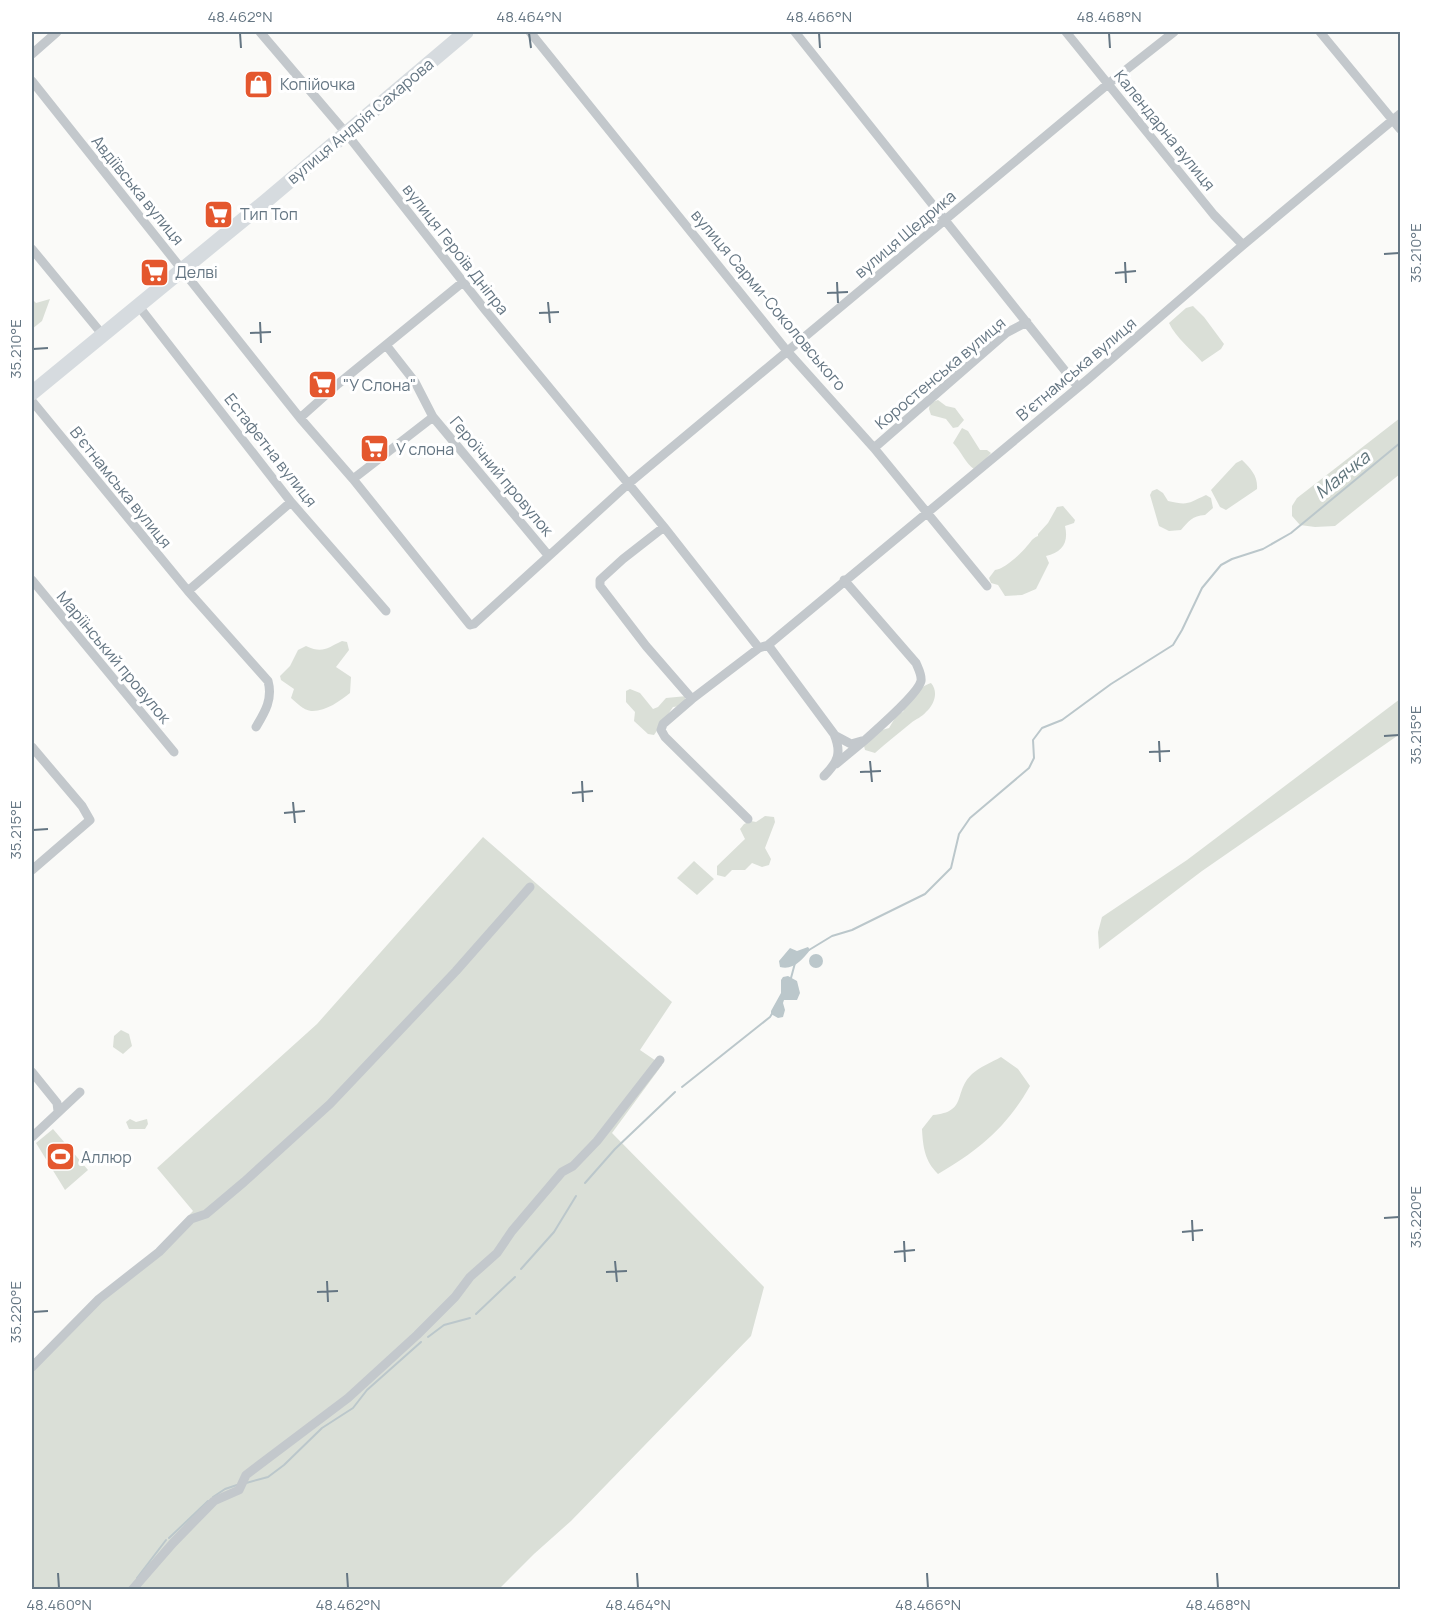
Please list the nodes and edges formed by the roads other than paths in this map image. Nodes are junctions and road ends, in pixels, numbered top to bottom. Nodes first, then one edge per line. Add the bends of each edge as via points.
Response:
1 (57, 32) edge
2 (260, 32) edge
3 (466, 32) edge
4 (530, 32) edge
5 (795, 32) edge
6 (1066, 32) edge
7 (1174, 32) edge
8 (1320, 32) edge
9 (32, 54) edge
10 (32, 81) edge
11 (1108, 84) junction
12 (1397, 116) edge
13 (1401, 129) edge
14 (346, 133) junction
15 (946, 219) junction
16 (1243, 245) junction
17 (32, 249) edge
18 (182, 270) junction
19 (463, 282) junction
20 (137, 304) junction
21 (1027, 322) junction
22 (102, 334) junction
23 (386, 345) junction
24 (787, 351) junction
25 (1078, 387) junction
26 (32, 393) edge
27 (32, 401) edge
28 (433, 417) junction
29 (300, 418) junction
30 (874, 448) junction
31 (354, 479) junction
32 (628, 484) junction
33 (291, 502) junction
34 (926, 512) junction
35 (664, 527) junction
36 (548, 555) junction
37 (32, 580) edge
38 (844, 580) junction
39 (987, 586) dead end
40 (188, 591) junction
41 (386, 611) dead end
42 (764, 646) junction
43 (692, 699) junction
44 (256, 727) dead end
45 (834, 734) junction
46 (865, 740) junction
47 (32, 747) edge
48 (174, 752) dead end
49 (836, 764) junction
50 (824, 776) dead end
51 (748, 819) dead end
52 (32, 870) edge
53 (530, 887) dead end
54 (660, 1060) dead end
55 (32, 1072) edge
56 (80, 1092) dead end
57 (58, 1111) junction
58 (32, 1137) edge
59 (32, 1367) edge
60 (132, 1590) edge

1 - 9 street
2 - 14 street, вулиця Героїв Дніпра
3 - 14 main road, вулиця Андрія Сахарова
4 - 24 street, вулиця Сарми-Соколовського
5 - 15 street, Коростенська вулиця
6 - 11 street, Календарна вулиця
7 - 11 street, вулиця Щедрика
8 - 12 street
10 - 18 street, Авдіївська вулиця
11 - 15 street, вулиця Щедрика
11 - 16 street, Календарна вулиця
12 - 13 street
12 - 16 street, Вʼєтнамська вулиця
14 - 18 main road, вулиця Андрія Сахарова
14 - 19 street, вулиця Героїв Дніпра
15 - 21 street, Коростенська вулиця
15 - 24 street, вулиця Щедрика
16 - 25 street, Вʼєтнамська вулиця
17 - 22 street
18 - 20 main road, вулиця Андрія Сахарова
18 - 29 street, Авдіївська вулиця
19 - 23 street
19 - 32 street, вулиця Героїв Дніпра
20 - 22 main road, вулиця Андрія Сахарова
20 - 33 street, Естафетна вулиця
21 - 25 street, Коростенська вулиця
21 - 30 street, Коростенська вулиця via 1006,333
22 - 26 main road, вулиця Андрія Сахарова
23 - 28 street, Героїчний провулок via 415,382
23 - 29 street
24 - 30 street, вулиця Сарми-Соколовського
24 - 32 street, вулиця Щедрика
25 - 34 street, Вʼєтнамська вулиця
27 - 40 street, Вʼєтнамська вулиця
28 - 31 street
28 - 36 street, Героїчний провулок
29 - 31 street, Авдіївська вулиця
30 - 34 street, вулиця Сарми-Соколовського
31 - 36 street, Авдіївська вулиця via 470,625
32 - 35 street, вулиця Героїв Дніпра
32 - 36 street
33 - 40 street
33 - 41 street, Естафетна вулиця
34 - 38 street, Вʼєтнамська вулиця
34 - 39 street, вулиця Сарми-Соколовського
35 - 42 street, вулиця Героїв Дніпра
35 - 43 street via 600,580 600,586
37 - 48 street, Маріїнський провулок
38 - 42 street, Вʼєтнамська вулиця
38 - 46 street via 916,663 920,673 921,681 911,696
40 - 44 street, Вʼєтнамська вулиця via 268,681 269,705
42 - 43 street, Вʼєтнамська вулиця
42 - 45 street, вулиця Героїв Дніпра
43 - 51 street, Вʼєтнамська вулиця via 661,730
45 - 46 street via 851,744
45 - 49 street via 839,746
46 - 49 street
47 - 52 street via 89,816 88,823
49 - 50 street
53 - 59 street via 330,1104 244,1182 206,1214 191,1220 159,1252 99,1299
54 - 60 street via 597,1141 562,1172 497,1253 455,1297 348,1398 246,1476 239,1490 214,1501
55 - 57 street via 57,1102
56 - 57 street
57 - 58 street

